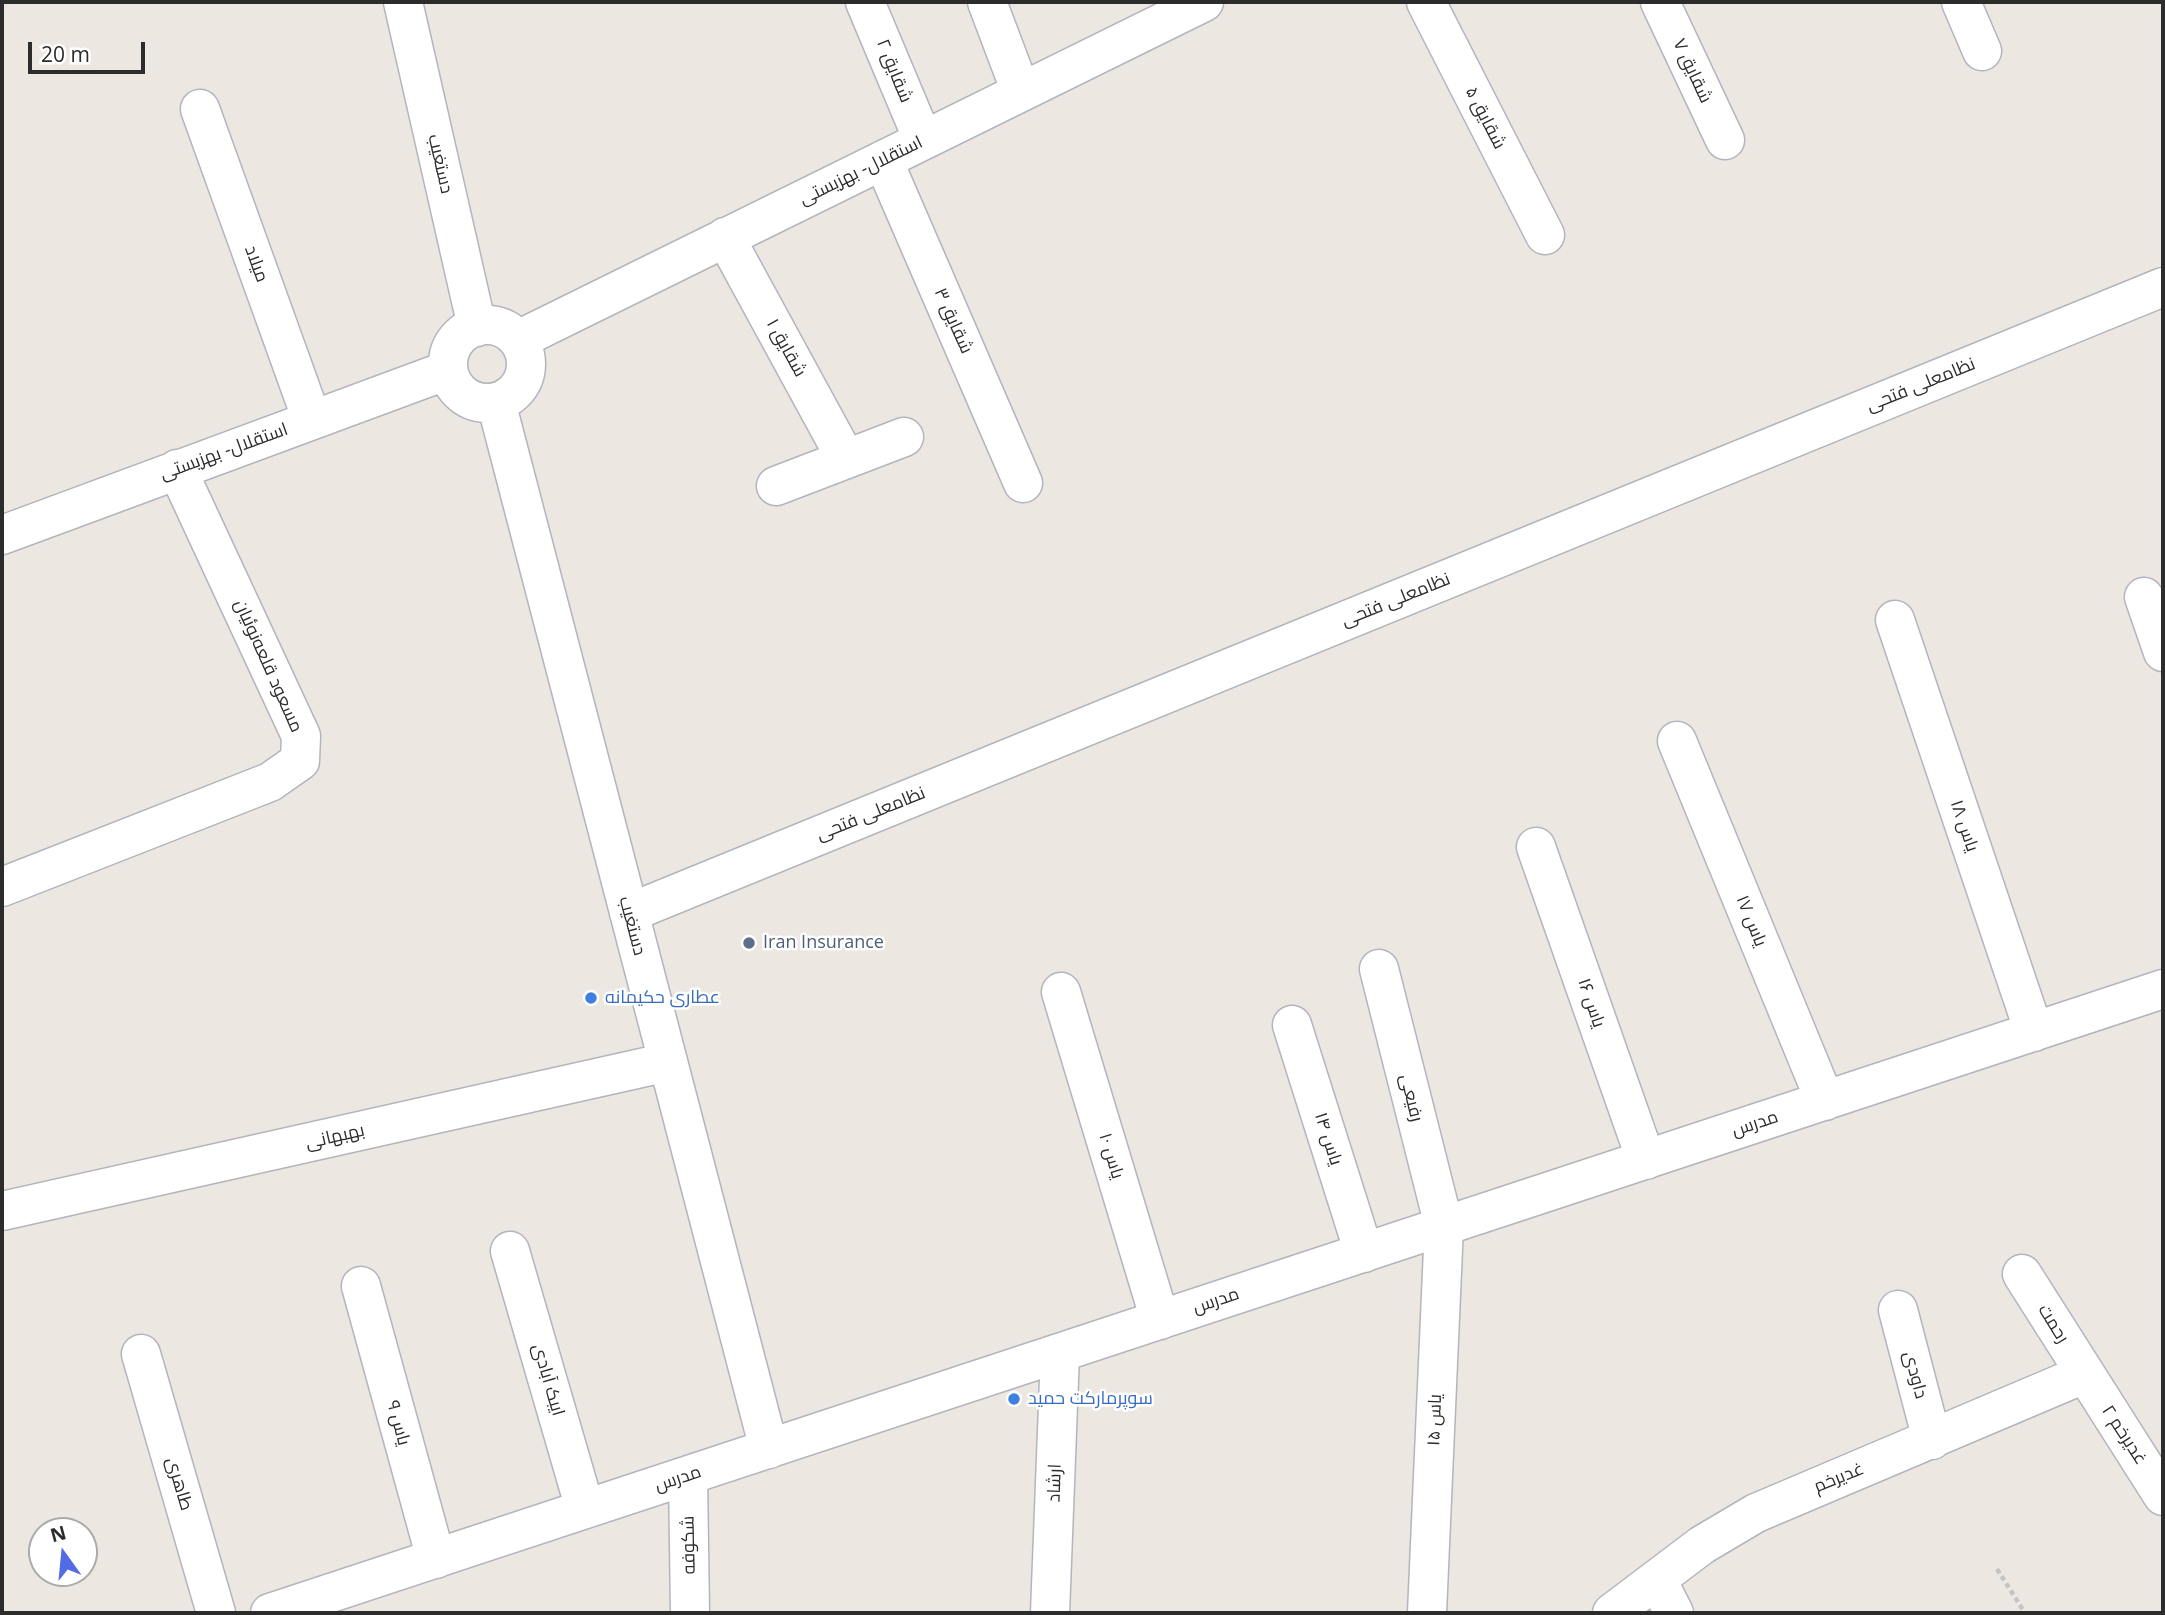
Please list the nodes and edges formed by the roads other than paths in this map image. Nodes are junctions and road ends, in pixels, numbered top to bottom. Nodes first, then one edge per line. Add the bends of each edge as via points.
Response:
1 (403, 2) edge
2 (866, 2) edge
3 (987, 2) edge
4 (1204, 2) edge
5 (1426, 2) edge
6 (1660, 2) edge
7 (1961, 2) edge
8 (1982, 51) dead end
9 (1021, 92) junction
10 (200, 109) dead end
11 (923, 140) junction
12 (1725, 141) dead end
13 (883, 160) junction
14 (1545, 234) dead end
15 (725, 237) junction
16 (2163, 286) edge
17 (477, 327) junction
18 (518, 340) junction
19 (448, 370) junction
20 (496, 402) junction
21 (312, 419) junction
22 (904, 437) dead end
23 (846, 459) junction
24 (177, 469) junction
25 (1023, 483) dead end
26 (776, 486) dead end
27 (2, 535) edge
28 (2144, 597) dead end
29 (1895, 620) dead end
30 (2163, 652) edge
31 (1677, 741) dead end
32 (1536, 847) dead end
33 (2, 887) edge
34 (629, 913) junction
35 (1379, 969) dead end
36 (2163, 989) edge
37 (1061, 992) dead end
38 (1292, 1025) dead end
39 (2034, 1032) junction
40 (668, 1062) junction
41 (1825, 1101) junction
42 (1646, 1160) junction
43 (2, 1211) edge
44 (1444, 1226) junction
45 (510, 1251) dead end
46 (1364, 1253) junction
47 (2022, 1274) dead end
48 (361, 1286) dead end
49 (1898, 1310) dead end
50 (1160, 1320) junction
51 (1060, 1353) junction
52 (141, 1354) dead end
53 (2084, 1374) junction
54 (1932, 1440) junction
55 (769, 1449) junction
56 (688, 1476) junction
57 (2163, 1496) edge
58 (585, 1509) junction
59 (436, 1559) junction
60 (1657, 1580) junction
61 (370, 1597) edge
62 (216, 1613) edge
63 (270, 1613) edge
64 (690, 1613) edge
65 (1050, 1613) edge
66 (1427, 1613) edge
67 (1612, 1613) edge
68 (1674, 1613) edge

1 - 17 street, دستغیب
2 - 11 street, شقایق ۲
3 - 9 street
4 - 9 street, استقلال- بهزیستی
5 - 14 street, شقایق ۵
6 - 12 street, شقایق ۷
7 - 8 street
9 - 11 street, استقلال- بهزیستی
10 - 21 street, میلاد
11 - 13 street, استقلال- بهزیستی
13 - 15 street, استقلال- بهزیستی
13 - 25 street, شقایق ۳
15 - 18 street, استقلال- بهزیستی
15 - 23 street, شقایق ۱
16 - 34 street, نظامعلی فتحی
17 - 18 street via 499,327
17 - 19 street via 457,339
18 - 20 street via 524,350 524,376 519,388
19 - 20 street via 451,382 470,400
19 - 21 street, استقلال- بهزیستی
20 - 34 street, دستغیب
21 - 24 street, استقلال- بهزیستی
22 - 23 street
23 - 26 street
24 - 27 street, استقلال- بهزیستی
24 - 33 street, مسعود قلعه‌نوئیان via 301,736 300,761 270,782
28 - 30 street
29 - 39 street, یاس ۱۸
31 - 41 street, یاس ۱۷
32 - 42 street, یاس ۱۶
34 - 40 street, دستغیب
35 - 44 street, رفیعی
36 - 39 street, مدرس
37 - 50 street, یاس ۱۰
38 - 46 street, یاس ۱۴
39 - 41 street, مدرس
40 - 43 street, بهبهانی
40 - 55 street, دستغیب
41 - 42 street, مدرس
42 - 44 street, مدرس
44 - 46 street, مدرس
44 - 66 street, یاس ۱۵
45 - 58 street, ایبک آبادی
46 - 50 street, مدرس
47 - 53 street, رحمت
48 - 59 street, یاس ۹
49 - 54 street, داودی
50 - 51 street, مدرس
51 - 55 street, مدرس
51 - 65 street, ارشاد
52 - 62 street, طاهری
53 - 54 street, غدیرخم
53 - 57 street, غدیرخم ۲
54 - 60 street, غدیرخم via 1756,1513 1702,1545
55 - 56 street, مدرس
56 - 58 street, مدرس
56 - 64 street, شکوفه
58 - 59 street, مدرس
59 - 61 street, مدرس
60 - 67 street, غدیرخم
60 - 68 street
61 - 63 street, مدرس

